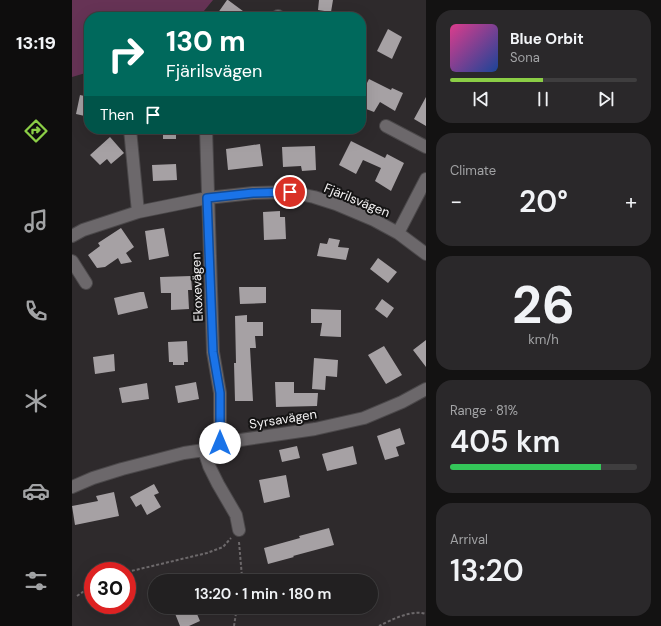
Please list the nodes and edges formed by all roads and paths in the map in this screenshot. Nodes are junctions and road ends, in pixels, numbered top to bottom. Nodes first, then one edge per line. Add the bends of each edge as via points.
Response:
1 (386, 126) dead end
2 (130, 134) edge
3 (206, 134) edge
4 (426, 147) edge
5 (426, 179) edge
6 (207, 198) junction
7 (138, 212) junction
8 (398, 233) junction
9 (72, 236) edge
10 (426, 254) edge
11 (72, 262) edge
12 (86, 283) dead end
13 (426, 389) edge
14 (220, 443) junction
15 (204, 450) junction
16 (72, 487) edge
17 (239, 530) junction
18 (136, 570) edge
19 (242, 574) edge
20 (84, 591) edge
21 (77, 596) dead end
22 (236, 614) edge
23 (426, 614) edge
24 (234, 626) edge
25 (379, 626) edge

1 - 4 street
2 - 7 street
3 - 6 street, Ekoxevägen
5 - 8 street, Fjärilsvägen
6 - 7 street, Fjärilsvägen
6 - 8 street, Fjärilsvägen via 290,192 336,204
6 - 14 street, Ekoxevägen via 213,352 220,393
7 - 9 street, Fjärilsvägen via 82,230
8 - 10 street, Fjärilsvägen
11 - 12 street
13 - 14 street, Syrsavägen via 364,418 315,429
14 - 15 street, Syrsavägen
15 - 16 street, Syrsavägen via 122,469
15 - 17 street via 209,466 236,515
17 - 18 path via 223,547
17 - 19 path
20 - 21 path
22 - 24 path
23 - 25 path via 423,612 403,616

